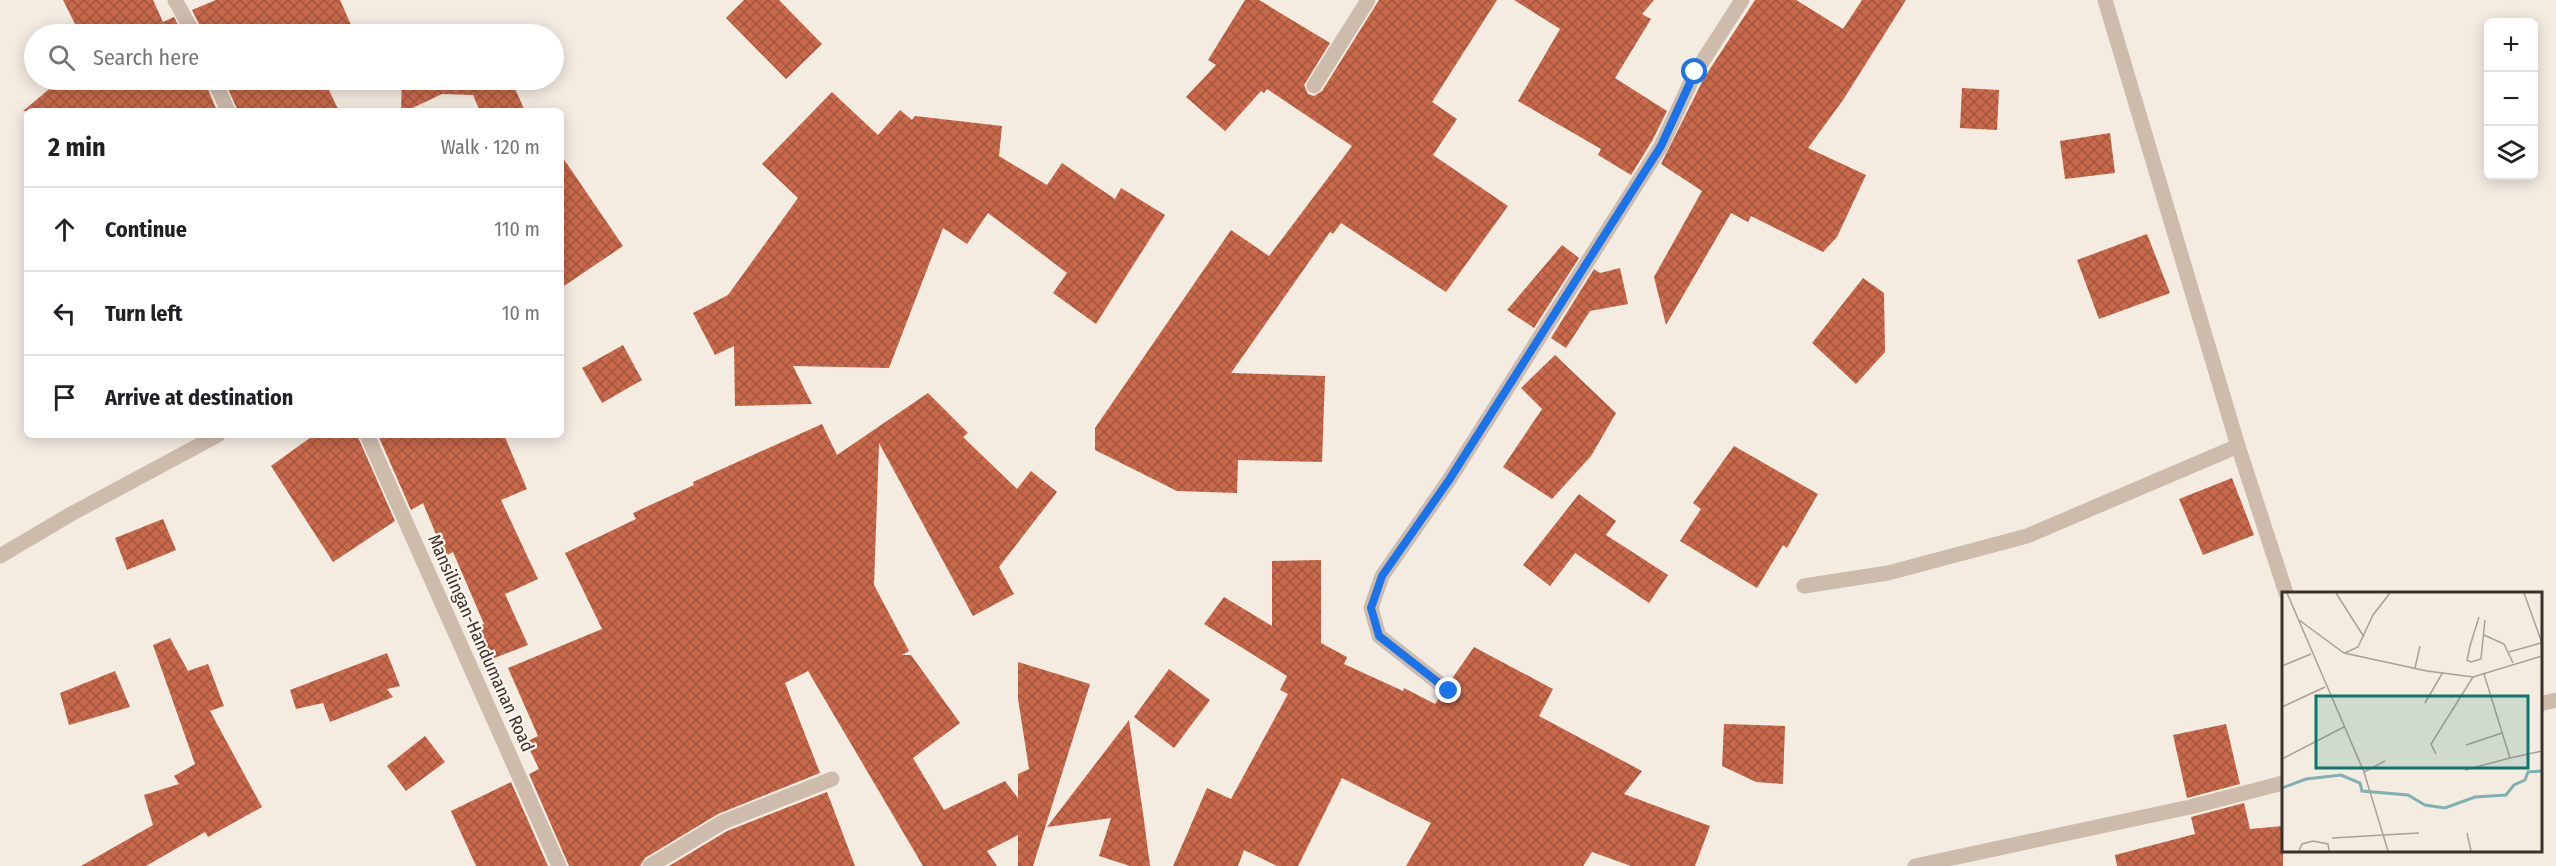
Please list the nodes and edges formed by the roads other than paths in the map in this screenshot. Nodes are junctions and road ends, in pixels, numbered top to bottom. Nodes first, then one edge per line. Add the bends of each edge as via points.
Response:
1 (175, 0) edge
2 (1368, 0) edge
3 (1742, 0) edge
4 (2105, 0) edge
5 (188, 24) edge
6 (1314, 86) dead end
7 (219, 90) edge
8 (227, 108) edge
9 (212, 438) edge
10 (368, 438) edge
11 (2238, 446) junction
12 (0, 556) edge
13 (1804, 586) dead end
14 (2286, 592) edge
15 (1449, 691) dead end
16 (2556, 700) edge
17 (2541, 704) edge
18 (832, 779) dead end
19 (2282, 783) edge
20 (560, 866) edge
21 (650, 866) edge
22 (1915, 866) edge

1 - 5 street
2 - 6 street
3 - 15 street via 1695,72 1661,146 1449,480 1382,576 1371,608 1379,636
4 - 11 street
7 - 8 street
9 - 12 street
10 - 20 street, Mansilingan-Handumanan Road
11 - 13 street via 2027,536 1888,573
11 - 14 street
16 - 17 street
18 - 21 street via 723,822
19 - 22 street

